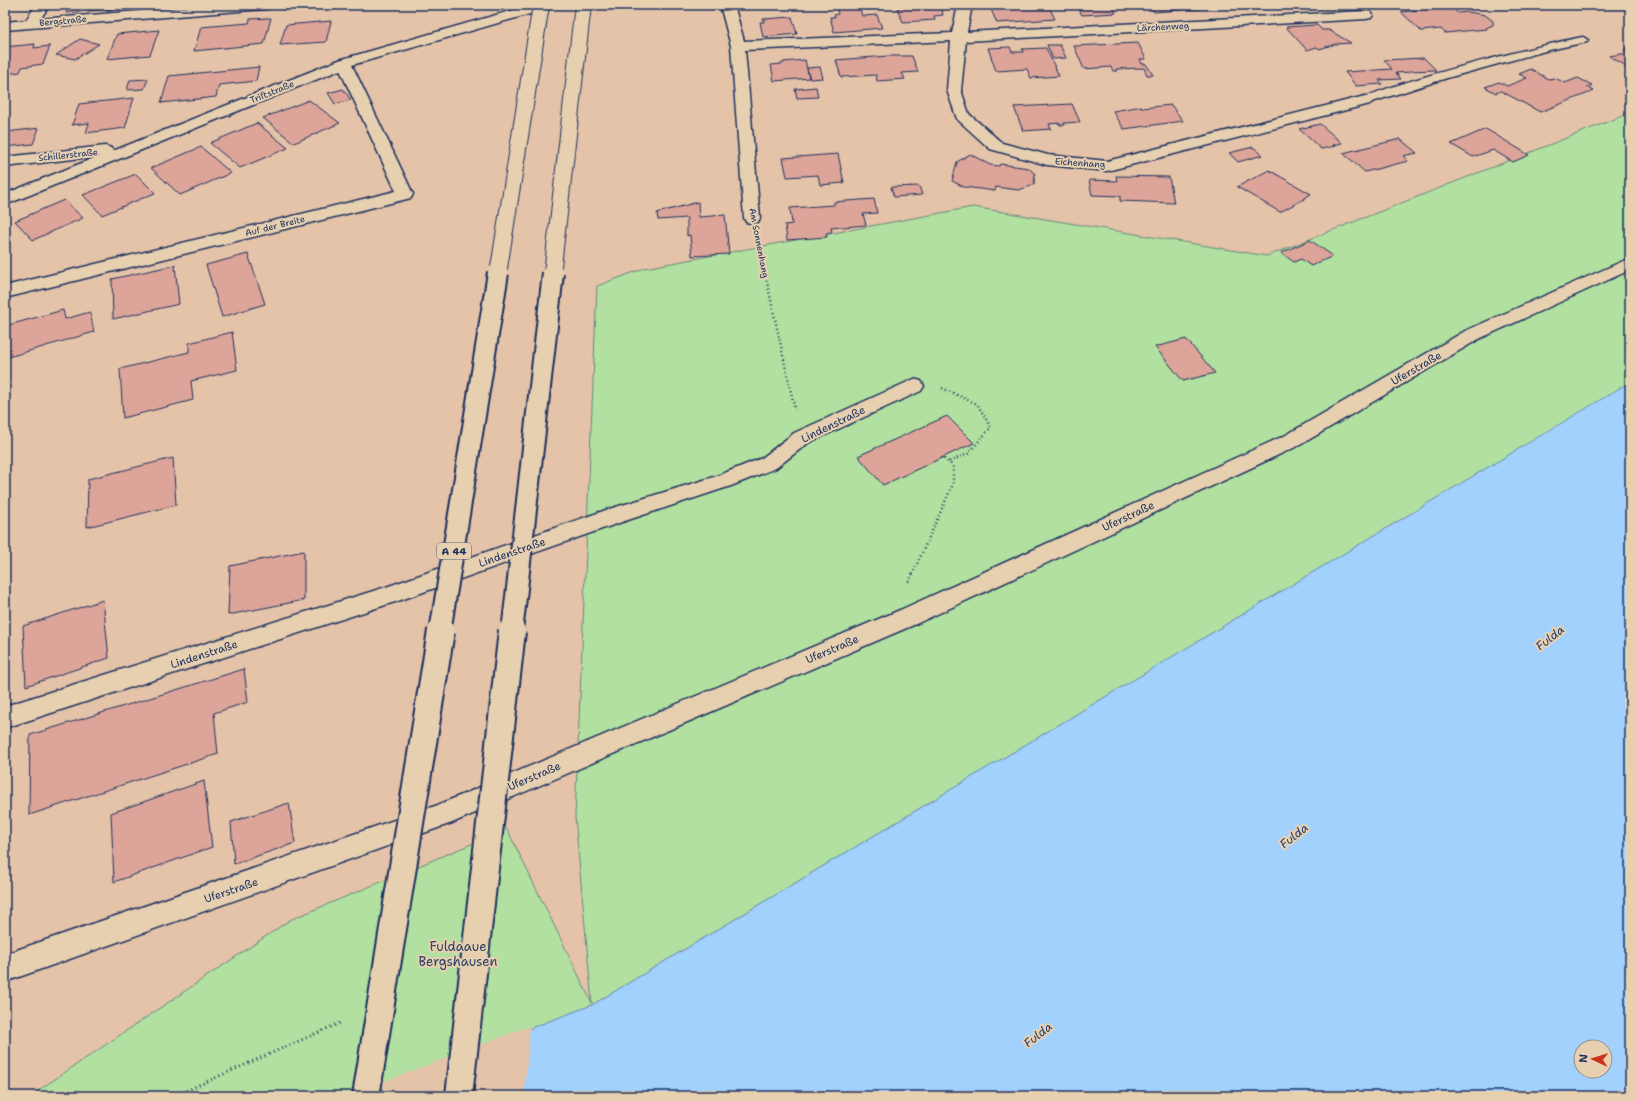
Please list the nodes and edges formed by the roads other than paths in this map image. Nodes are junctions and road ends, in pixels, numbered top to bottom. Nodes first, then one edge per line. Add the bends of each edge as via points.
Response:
1 (43, 5) edge
2 (264, 5) edge
3 (583, 5) edge
4 (727, 5) edge
5 (965, 5) edge
6 (540, 6) edge
7 (1366, 15) dead end
8 (30, 24) junction
9 (5, 26) edge
10 (959, 35) junction
11 (1583, 40) dead end
12 (738, 46) junction
13 (344, 63) junction
14 (1364, 101) joint
15 (130, 148) junction
16 (5, 162) edge
17 (5, 200) edge
18 (752, 218) road end
19 (1630, 264) edge
20 (5, 292) edge
21 (914, 386) road end
22 (5, 717) edge
23 (5, 968) edge
24 (366, 1096) edge
25 (459, 1096) edge

1 - 8 main road
2 - 8 main road, Bergstraße
3 - 25 main road, bridge
4 - 12 main road, Am Sonnenhang
5 - 10 main road, Eichenhang
6 - 13 main road, Triftstraße
6 - 24 main road, A 44, bridge
7 - 10 main road, Lärchenweg via 1082,31
8 - 9 main road, Bergstraße
10 - 12 main road
10 - 14 main road, Eichenhang via 954,90 962,116 996,146 1046,160 1107,166
11 - 14 lane via 1554,45 1390,91
12 - 18 main road, Am Sonnenhang
13 - 15 main road, Triftstraße
13 - 20 main road, Auf der Breite via 405,194
15 - 16 main road, Schillerstraße
15 - 17 main road, Triftstraße
19 - 23 main road, Uferstraße via 1472,335 1293,440 908,617 442,815
21 - 22 main road, Lindenstraße via 801,438 769,463 724,481 614,516 390,595

